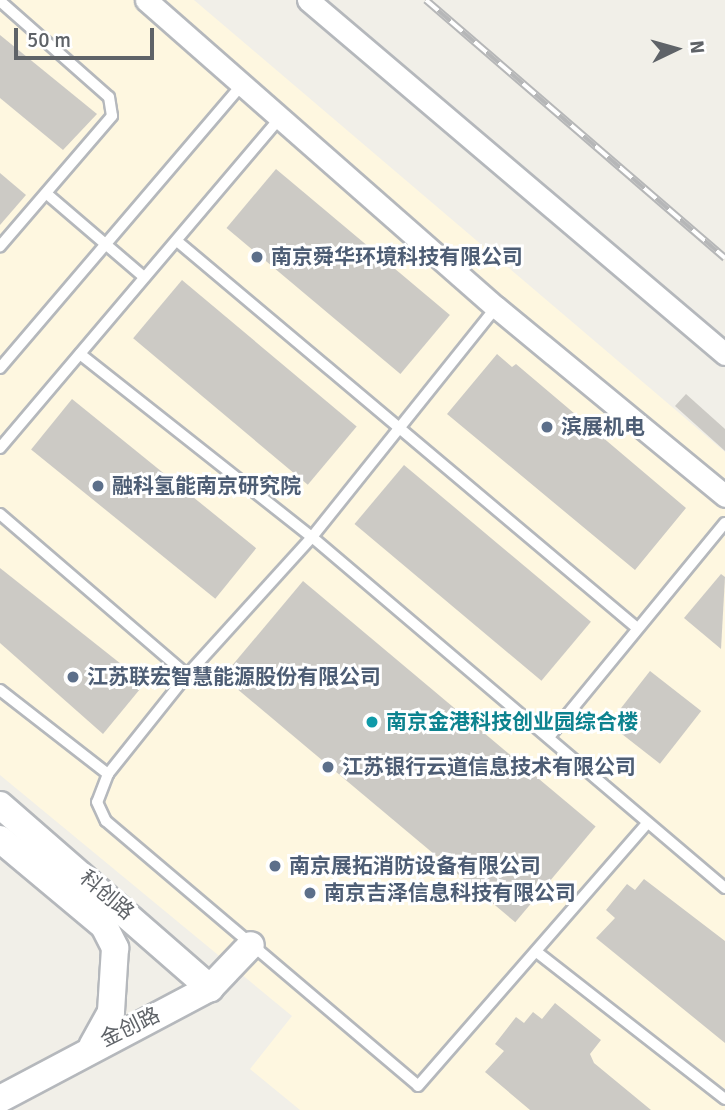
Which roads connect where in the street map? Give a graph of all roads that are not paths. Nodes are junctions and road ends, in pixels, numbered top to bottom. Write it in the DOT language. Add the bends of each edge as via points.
graph roads {
  1 [pos="146,0"];
  2 [pos="308,0"];
  3 [pos="0,1"];
  4 [pos="243,83"];
  5 [pos="281,117"];
  6 [pos="47,194"];
  7 [pos="177,241"];
  8 [pos="107,245"];
  9 [pos="0,247"];
  10 [pos="144,277"];
  11 [pos="496,307"];
  12 [pos="80,354"];
  13 [pos="725,355"];
  14 [pos="0,368"];
  15 [pos="397,428"];
  16 [pos="0,448"];
  17 [pos="725,496"];
  18 [pos="0,514"];
  19 [pos="725,523"];
  20 [pos="312,537"];
  21 [pos="637,628"];
  22 [pos="187,675"];
  23 [pos="0,690"];
  24 [pos="550,737"];
  25 [pos="108,774"];
  26 [pos="0,804"];
  27 [pos="645,826"];
  28 [pos="0,839"];
  29 [pos="725,888"];
  30 [pos="251,945"];
  31 [pos="538,953"];
  32 [pos="210,988"];
  33 [pos="93,1045"];
  34 [pos="0,1098"];
  35 [pos="725,1099"];
  1 -- 4 [label="street"];
  2 -- 13 [label="street"];
  3 -- 6 [label="lane" via="109,97 112,116"];
  4 -- 5 [label="street"];
  4 -- 8 [label="lane"];
  5 -- 7 [label="lane"];
  5 -- 11 [label="street"];
  6 -- 8 [label="lane"];
  6 -- 9 [label="lane"];
  7 -- 10 [label="lane"];
  7 -- 15 [label="lane"];
  8 -- 10 [label="lane"];
  8 -- 14 [label="lane"];
  10 -- 12 [label="lane"];
  11 -- 15 [label="lane"];
  11 -- 17 [label="street"];
  12 -- 16 [label="lane"];
  12 -- 20 [label="lane"];
  15 -- 20 [label="lane"];
  15 -- 21 [label="lane"];
  18 -- 22 [label="lane"];
  19 -- 21 [label="lane"];
  20 -- 22 [label="lane"];
  20 -- 24 [label="lane"];
  21 -- 24 [label="lane"];
  22 -- 25 [label="lane"];
  23 -- 25 [label="lane"];
  24 -- 27 [label="lane"];
  25 -- 30 [label="lane" via="97,802 106,821"];
  26 -- 32 [label="street, 科创路"];
  27 -- 29 [label="lane"];
  27 -- 31 [label="lane"];
  28 -- 33 [label="street, 科创路" via="104,926 115,948 111,1012"];
  30 -- 31 [label="lane" via="418,1086"];
  30 -- 32 [label="street, 金创路"];
  31 -- 35 [label="lane"];
  32 -- 33 [label="street, 金创路"];
  33 -- 34 [label="street, 金创路"];
}
